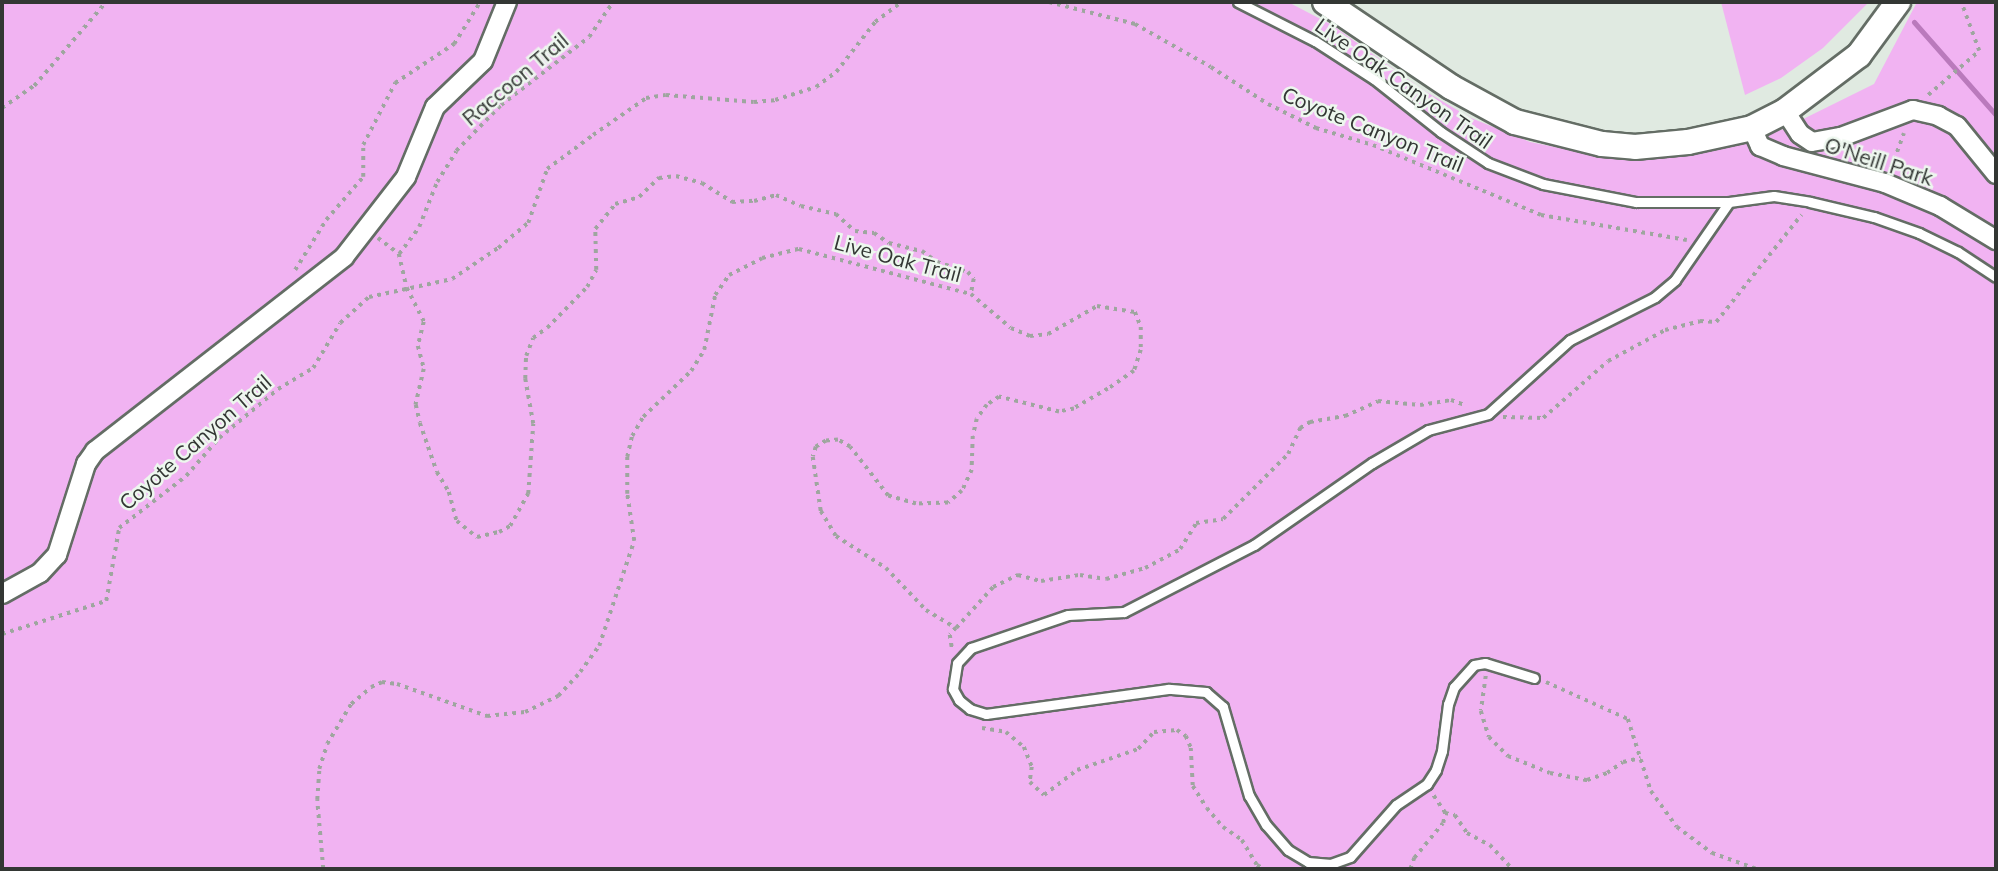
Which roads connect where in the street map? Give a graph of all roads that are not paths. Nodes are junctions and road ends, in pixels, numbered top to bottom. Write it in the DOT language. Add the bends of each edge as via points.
graph roads {
  1 [pos="507,2"];
  2 [pos="1238,2"];
  3 [pos="1325,2"];
  4 [pos="1898,2"];
  5 [pos="1794,105"];
  6 [pos="1752,128"];
  7 [pos="1832,139"];
  8 [pos="1826,167"];
  9 [pos="1996,174"];
  10 [pos="1729,202"];
  11 [pos="1996,240"];
  12 [pos="1996,277"];
  13 [pos="2,594"];
  14 [pos="1534,678"];
  1 -- 13 [label="street" via="483,61 435,107 406,177 344,257 95,452 86,464 57,555 40,573"];
  2 -- 10 [label="lane, Live Oak Canyon Trail" via="1325,47 1488,163 1543,184 1636,202"];
  3 -- 6 [label="main road" via="1451,87 1515,122 1602,144 1635,147 1688,142"];
  4 -- 5 [label="main road" via="1859,55"];
  5 -- 6 [label="main road"];
  5 -- 7 [label="street, O'Neill Park" via="1800,134 1812,142"];
  6 -- 8 [label="street, O'Neill Park" via="1760,146"];
  7 -- 8 [label="street"];
  7 -- 9 [label="street, O'Neill Park" via="1913,110 1957,126"];
  8 -- 11 [label="street, O'Neill Park" via="1885,183 1940,206"];
  10 -- 12 [label="lane, Live Oak Canyon Trail" via="1774,196 1874,216 1958,252"];
  10 -- 14 [label="lane" via="1675,280 1655,297 1570,340 1488,414 1428,430 1254,545 1124,612 1068,615 983,642 957,663 953,689 970,709 986,714 1168,689 1206,692 1223,707 1248,796 1266,825 1288,850 1308,862 1331,864 1350,857 1396,805 1427,784 1442,751 1454,687 1474,665 1485,663"];
}
